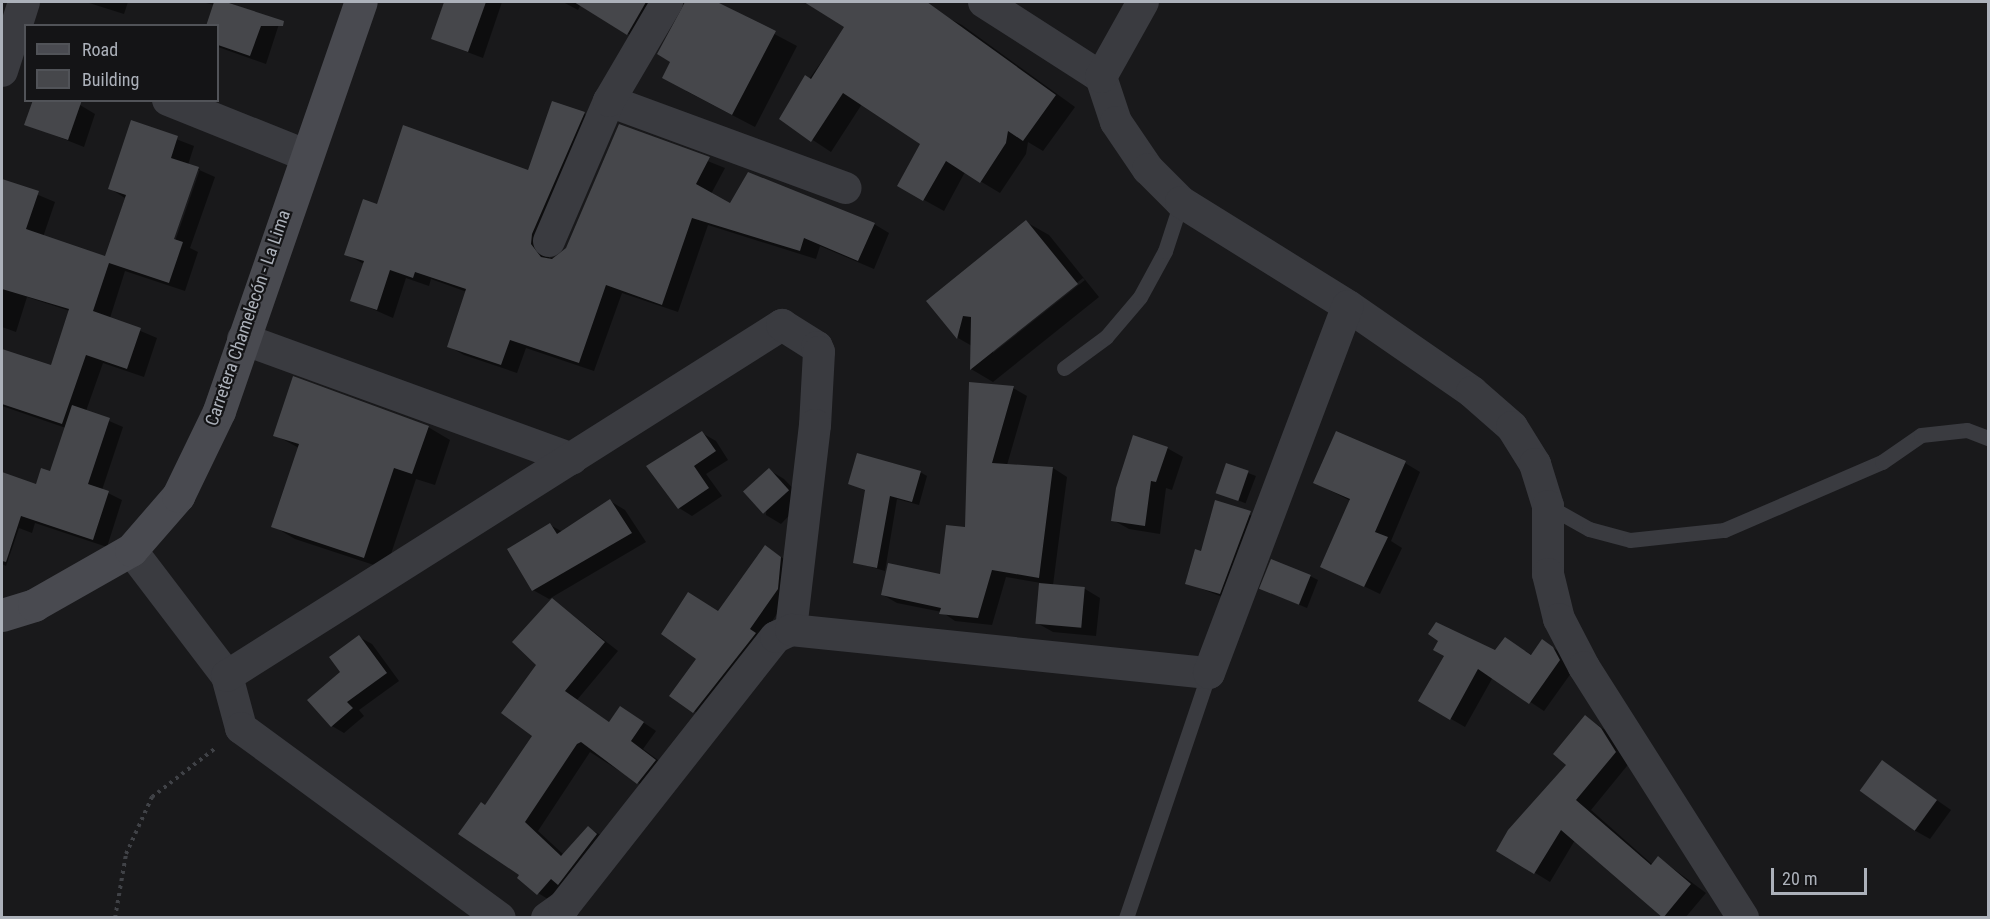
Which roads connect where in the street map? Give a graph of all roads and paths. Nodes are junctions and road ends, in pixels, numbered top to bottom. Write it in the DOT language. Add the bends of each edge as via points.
graph roads {
  1 [pos="24,2"];
  2 [pos="362,2"];
  3 [pos="667,2"];
  4 [pos="984,2"];
  5 [pos="1143,2"];
  6 [pos="13,40"];
  7 [pos="2,71"];
  8 [pos="1101,77"];
  9 [pos="609,101"];
  10 [pos="173,102"];
  11 [pos="305,155"];
  12 [pos="846,188"];
  13 [pos="1181,202"];
  14 [pos="549,241"];
  15 [pos="1348,306"];
  16 [pos="243,339"];
  17 [pos="1064,368"];
  18 [pos="1989,438"];
  19 [pos="572,459"];
  20 [pos="1548,506"];
  21 [pos="131,550"];
  22 [pos="2,595"];
  23 [pos="34,605"];
  24 [pos="2,615"];
  25 [pos="791,630"];
  26 [pos="1209,673"];
  27 [pos="227,676"];
  28 [pos="241,728"];
  29 [pos="1740,915"];
  30 [pos="115,918"];
  31 [pos="500,918"];
  32 [pos="547,918"];
  33 [pos="1126,918"];
  1 -- 6 [label="street"];
  2 -- 11 [label="street, Carretera Chamelecón - La Lima"];
  3 -- 9 [label="street"];
  4 -- 8 [label="street"];
  5 -- 8 [label="street"];
  6 -- 7 [label="street"];
  8 -- 13 [label="street" via="1116,122 1148,169"];
  9 -- 12 [label="street"];
  9 -- 14 [label="street"];
  10 -- 11 [label="street"];
  11 -- 16 [label="street, Carretera Chamelecón - La Lima"];
  13 -- 15 [label="street"];
  13 -- 17 [label="lane" via="1165,251 1140,297 1106,337"];
  15 -- 20 [label="street" via="1472,392 1512,428 1535,464"];
  15 -- 26 [label="street"];
  16 -- 19 [label="street"];
  16 -- 21 [label="street, Carretera Chamelecón - La Lima" via="219,411 178,496"];
  18 -- 20 [label="lane" via="1967,430 1921,435 1882,462 1724,530 1630,540 1589,528"];
  19 -- 25 [label="street" via="782,325 817,347 815,425"];
  19 -- 27 [label="street"];
  20 -- 29 [label="street" via="1548,574 1559,619 1584,667"];
  21 -- 23 [label="street, Carretera Chamelecón - La Lima"];
  21 -- 27 [label="street"];
  22 -- 23 [label="street"];
  23 -- 24 [label="street, Carretera Chamelecón - La Lima"];
  25 -- 26 [label="street"];
  25 -- 32 [label="street" via="776,637 564,906"];
  26 -- 33 [label="lane"];
  27 -- 28 [label="street"];
  28 -- 30 [label="path" via="152,797 126,854"];
  28 -- 31 [label="street"];
}
